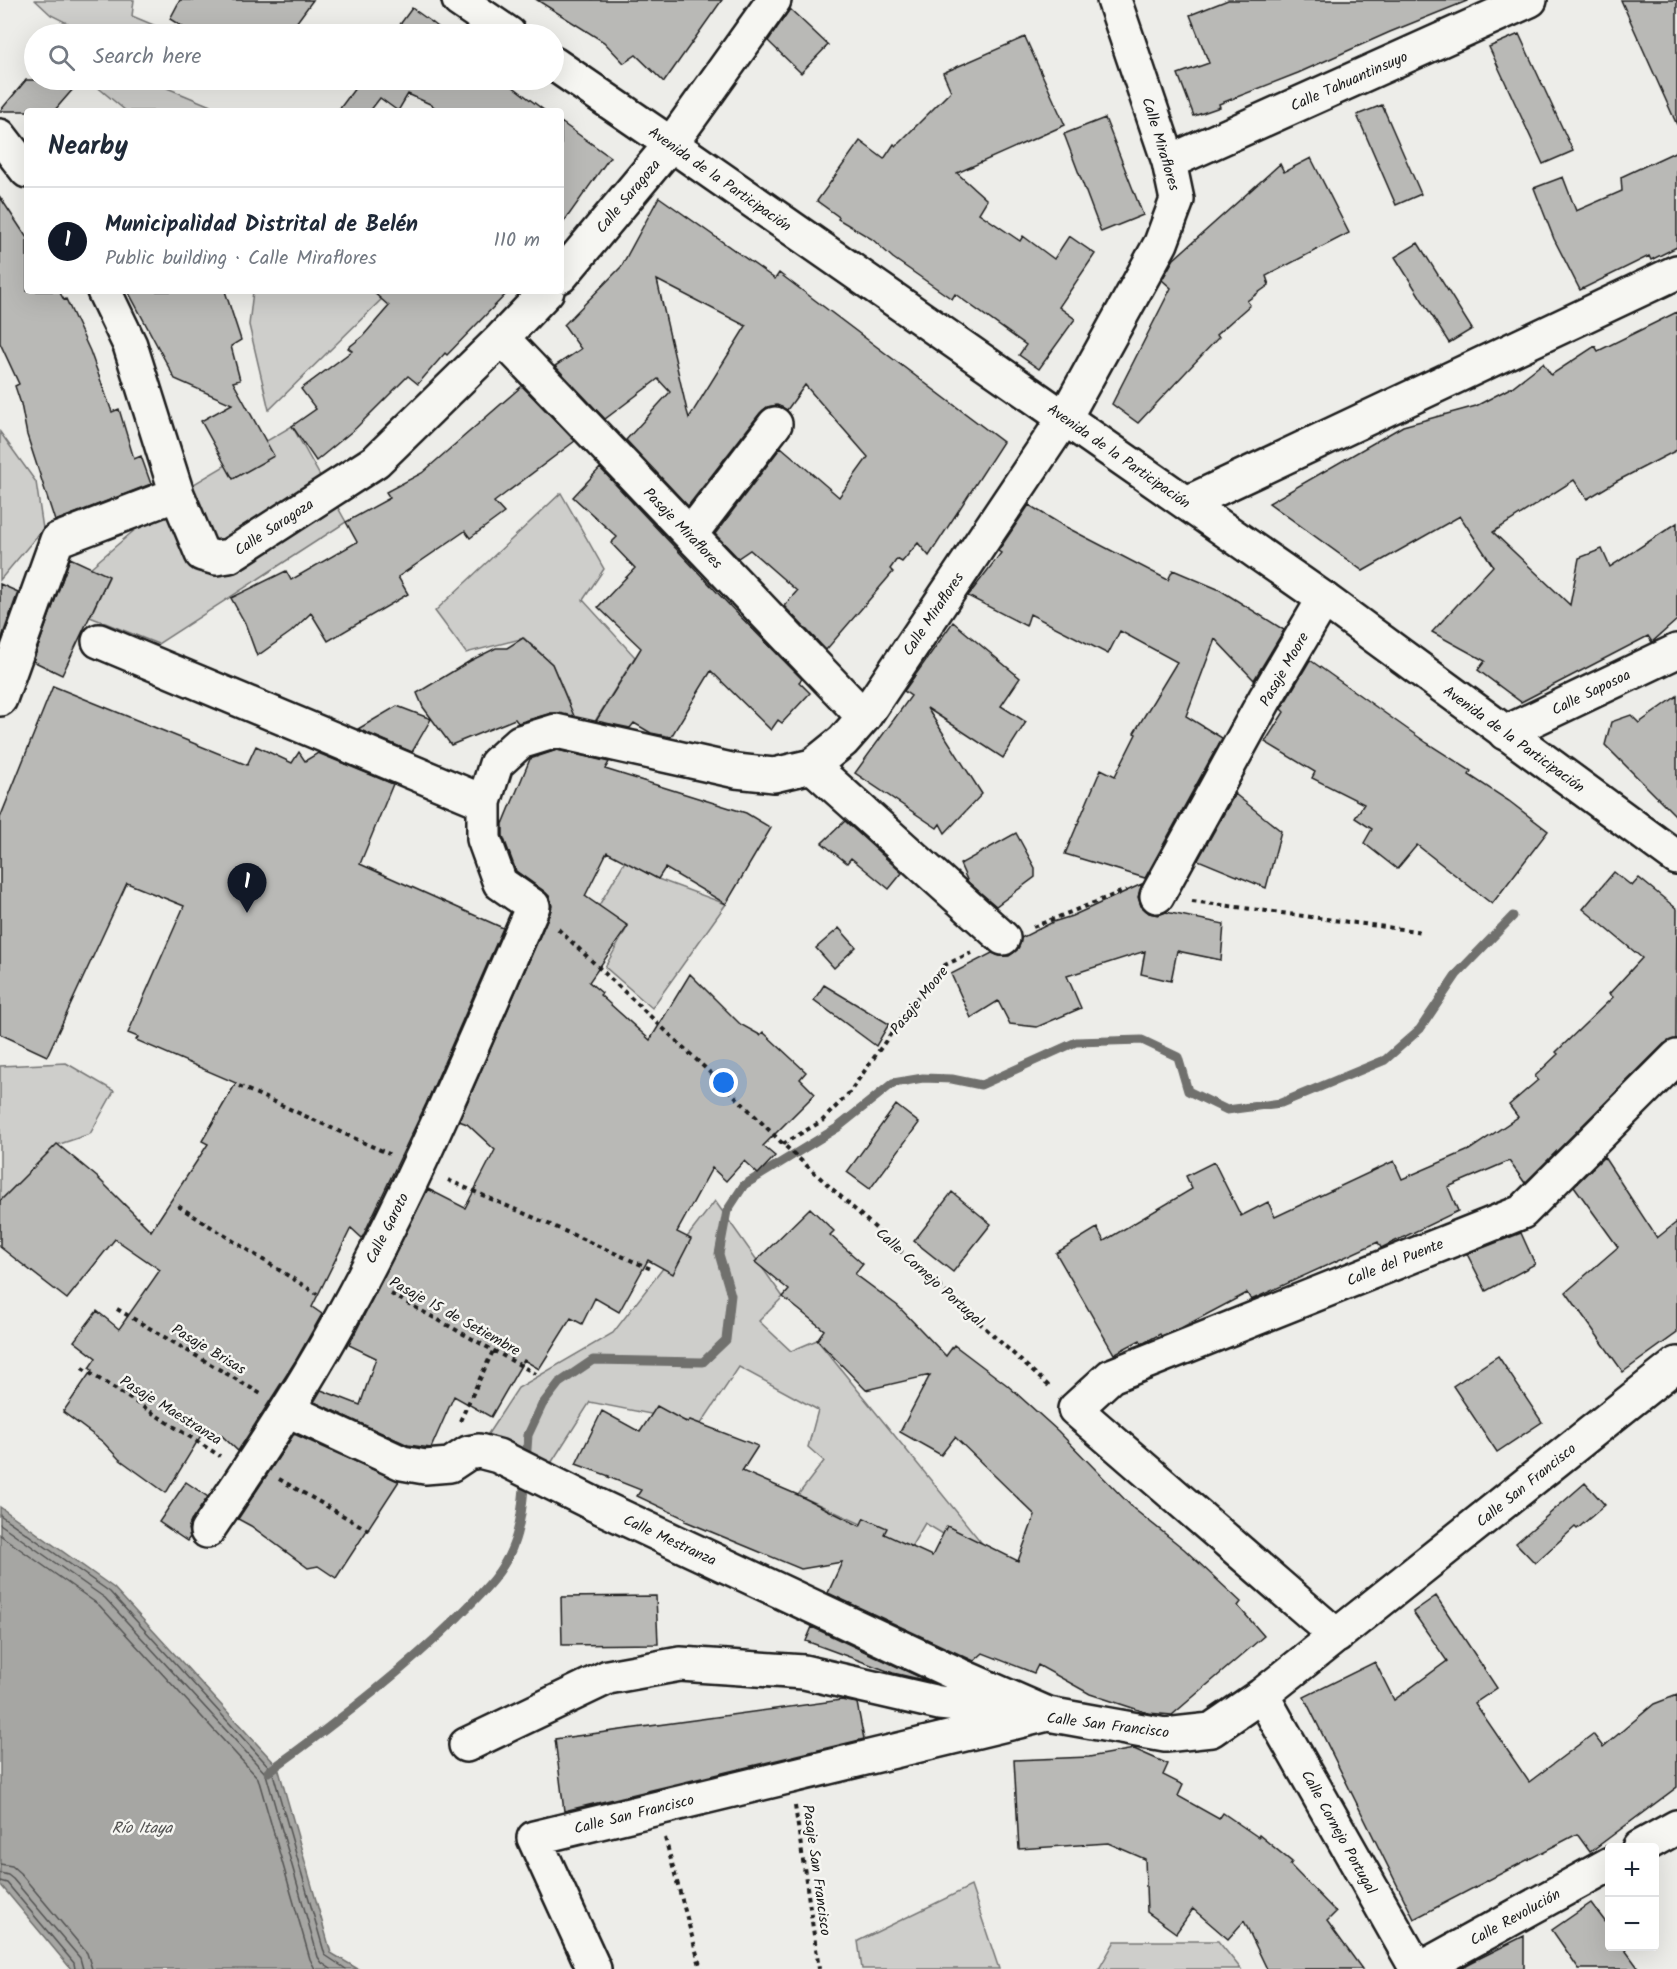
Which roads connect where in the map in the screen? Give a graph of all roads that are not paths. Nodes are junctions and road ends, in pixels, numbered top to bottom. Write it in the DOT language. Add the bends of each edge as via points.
graph roads {
  1 [pos="459,0"];
  2 [pos="774,0"];
  3 [pos="1114,0"];
  4 [pos="1530,0"];
  5 [pos="495,24"];
  6 [pos="564,71"];
  7 [pos="0,136"];
  8 [pos="671,144"];
  9 [pos="1168,162"];
  10 [pos="24,167"];
  11 [pos="564,272"];
  12 [pos="1677,272"];
  13 [pos="105,294"];
  14 [pos="545,294"];
  15 [pos="502,338"];
  16 [pos="1064,418"];
  17 [pos="775,424"];
  18 [pos="177,494"];
  19 [pos="1187,503"];
  20 [pos="690,535"];
  21 [pos="1324,599"];
  22 [pos="99,641"];
  23 [pos="1677,651"];
  24 [pos="0,699"];
  25 [pos="864,717"];
  26 [pos="1505,733"];
  27 [pos="812,766"];
  28 [pos="484,802"];
  29 [pos="1677,858"];
  30 [pos="1157,896"];
  31 [pos="533,906"];
  32 [pos="1003,938"];
  33 [pos="1677,1057"];
  34 [pos="1677,1364"];
  35 [pos="288,1410"];
  36 [pos="207,1531"];
  37 [pos="1337,1636"];
  38 [pos="1262,1695"];
  39 [pos="1048,1714"];
  40 [pos="466,1745"];
  41 [pos="1677,1827"];
  42 [pos="1648,1843"];
  43 [pos="1605,1867"];
  44 [pos="594,1969"];
  45 [pos="1419,1969"];
  1 -- 5 [label="street"];
  2 -- 8 [label="street, Calle Saragoza"];
  3 -- 9 [label="street, Calle Miraflores"];
  4 -- 9 [label="street, Calle Tahuantinsuyo"];
  6 -- 8 [label="street, Avenida de la Participación"];
  7 -- 10 [label="street"];
  8 -- 11 [label="street, Calle Saragoza"];
  8 -- 16 [label="street, Avenida de la Participación"];
  9 -- 16 [label="street, Calle Miraflores" via="1177,200 1161,243"];
  12 -- 19 [label="street"];
  13 -- 18 [label="street, Calle Saragoza" via="130,345"];
  14 -- 15 [label="street, Calle Saragoza"];
  15 -- 18 [label="street, Calle Saragoza" via="376,461 229,556 202,554"];
  15 -- 20 [label="street, Pasaje Miraflores"];
  16 -- 19 [label="street, Avenida de la Participación"];
  16 -- 25 [label="street, Calle Miraflores"];
  17 -- 20 [label="street"];
  18 -- 24 [label="street" via="57,540"];
  19 -- 21 [label="street, Avenida de la Participación"];
  20 -- 25 [label="street, Pasaje Miraflores"];
  21 -- 26 [label="street, Avenida de la Participación"];
  21 -- 30 [label="street, Pasaje Moore"];
  22 -- 28 [label="street"];
  23 -- 26 [label="street, Calle Saposoa"];
  25 -- 27 [label="street, Calle Miraflores" via="843,741"];
  26 -- 29 [label="street, Avenida de la Participación"];
  27 -- 28 [label="street, Calle Miraflores" via="774,775 736,771 556,731 520,742 496,764"];
  27 -- 32 [label="street"];
  28 -- 31 [label="street, Calle Miraflores" via="484,839 500,883"];
  31 -- 35 [label="street, Calle Garoto" via="418,1167 345,1312"];
  33 -- 37 [label="street, Calle del Puente" via="1522,1212 1111,1376 1075,1409"];
  34 -- 37 [label="street, Calle San Francisco"];
  35 -- 36 [label="street, Calle Garoto"];
  35 -- 39 [label="street, Calle Mestranza" via="402,1463 425,1467 450,1465 479,1451 498,1456"];
  37 -- 38 [label="street, Calle San Francisco"];
  38 -- 39 [label="street, Calle San Francisco" via="1211,1730 1165,1735"];
  38 -- 45 [label="street, Calle Cornejo Portugal"];
  39 -- 40 [label="street" via="939,1703 804,1672 680,1665 608,1677"];
  39 -- 44 [label="street, Calle San Francisco" via="534,1838"];
  41 -- 42 [label="street"];
  43 -- 45 [label="street, Calle Revolución"];
}
